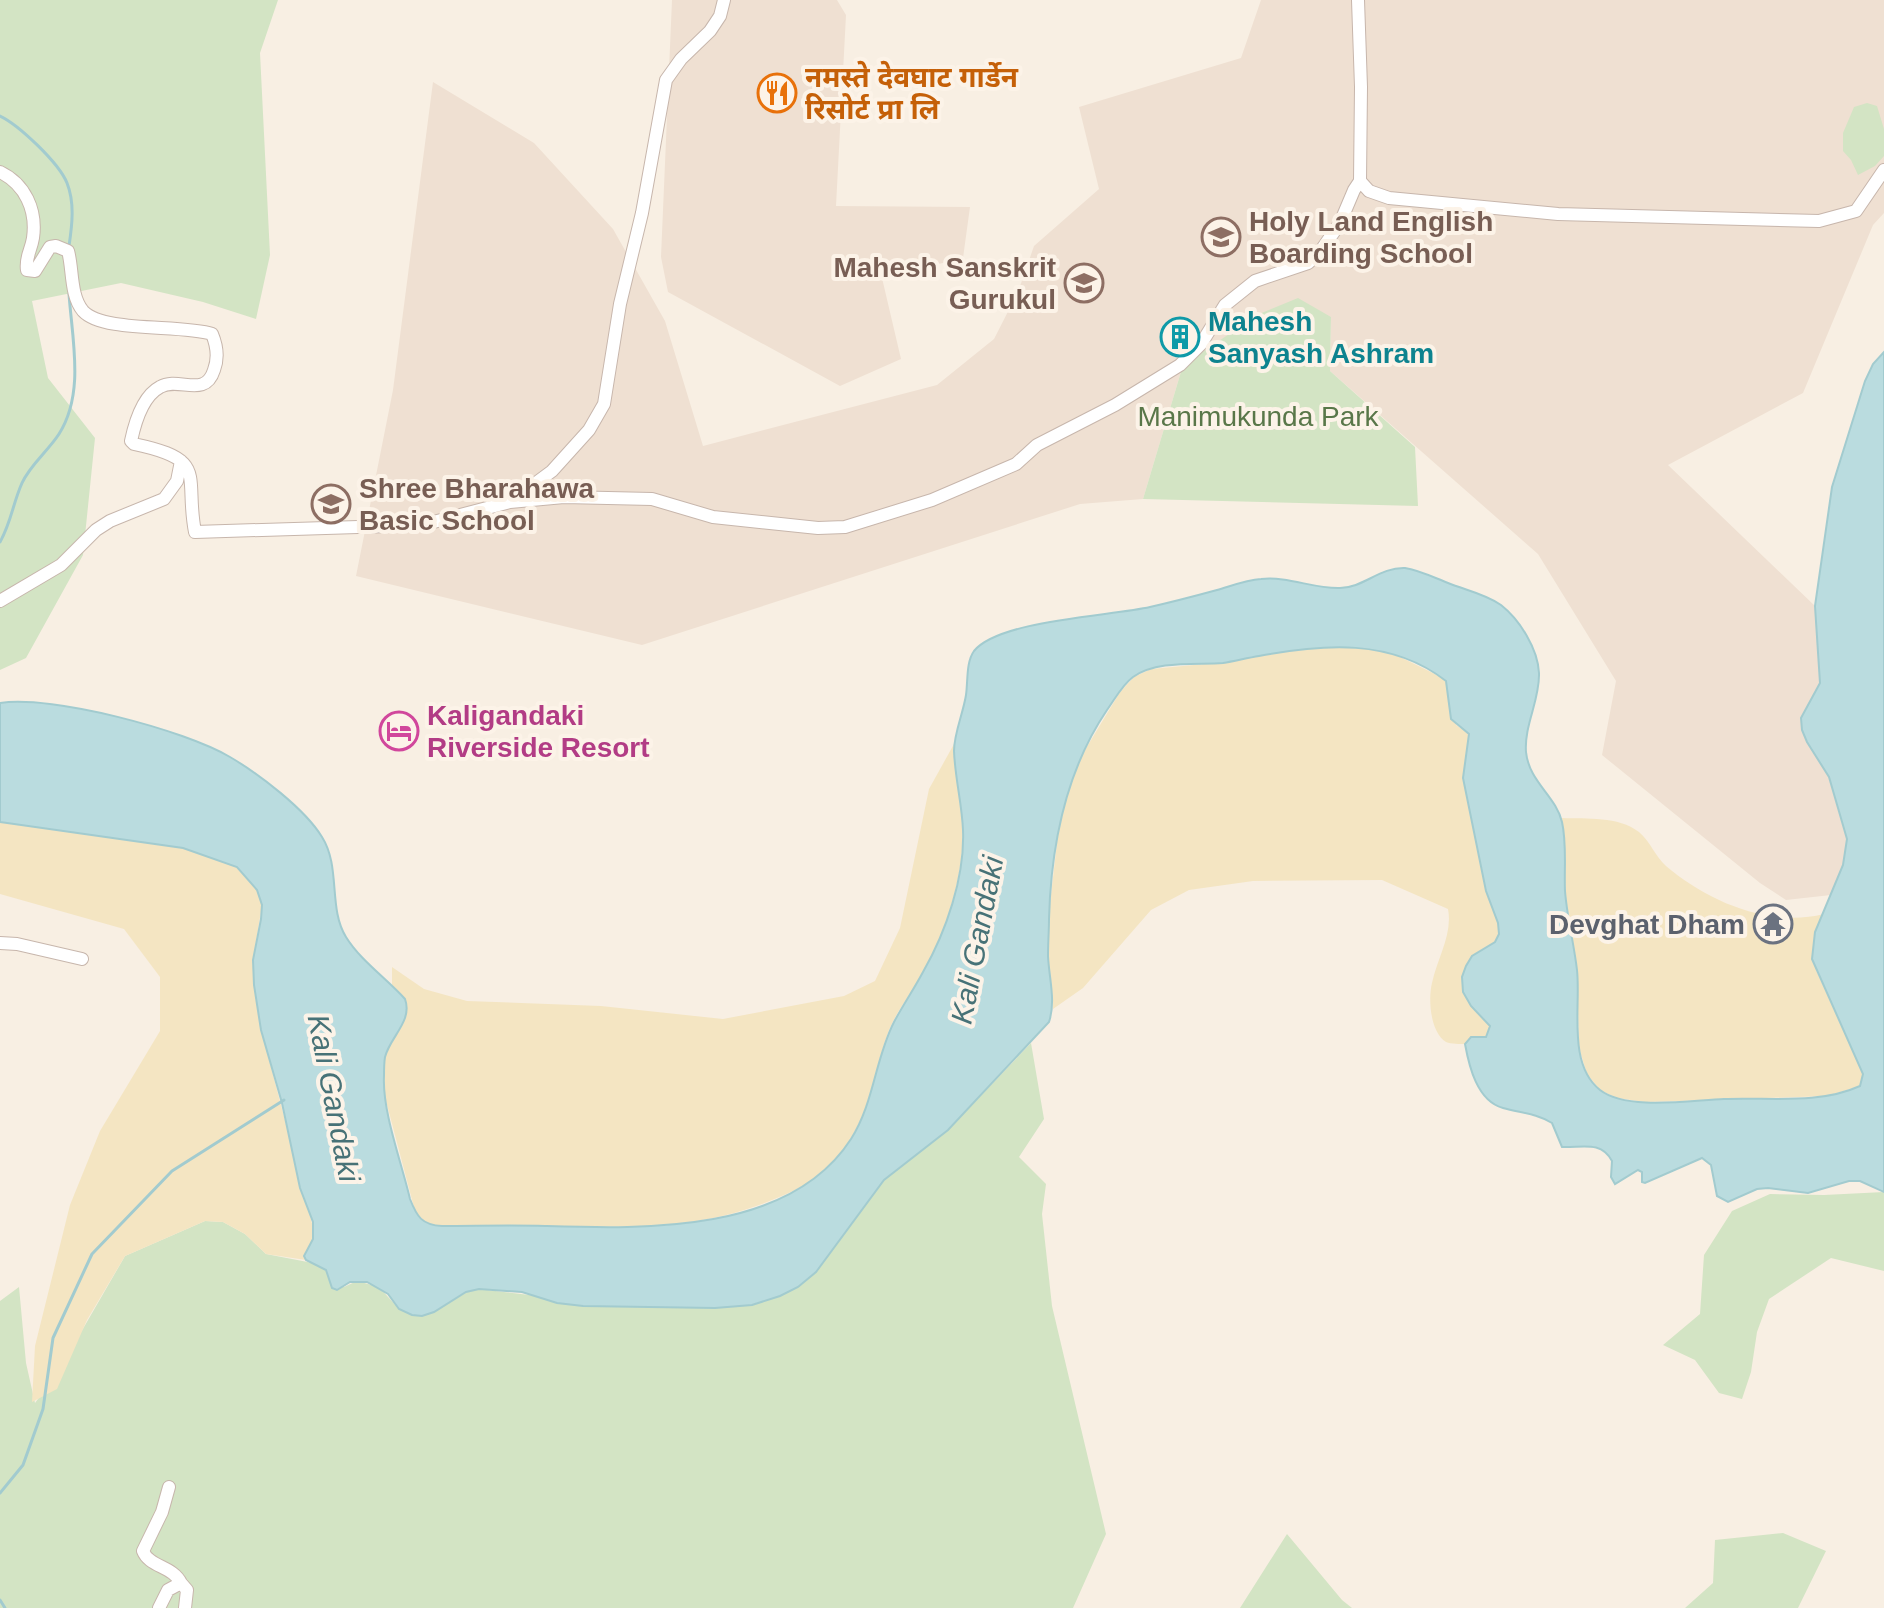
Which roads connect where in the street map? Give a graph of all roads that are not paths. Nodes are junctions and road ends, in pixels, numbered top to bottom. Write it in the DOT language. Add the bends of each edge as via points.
graph roads {
  1 [pos="724,0"];
  2 [pos="1358,0"];
  3 [pos="1884,170"];
  4 [pos="0,172"];
  5 [pos="1360,181"];
  6 [pos="181,461"];
  7 [pos="510,502"];
  8 [pos="0,601"];
  9 [pos="0,943"];
  10 [pos="82,959"];
  11 [pos="169,1487"];
  12 [pos="181,1583"];
  13 [pos="159,1608"];
  14 [pos="185,1608"];
  1 -- 7 [label="street" via="710,31 666,80 604,404 589,430 552,471"];
  2 -- 5 [label="street"];
  3 -- 5 [label="street" via="1856,211 1819,221 1558,214 1389,198 1369,191"];
  4 -- 6 [label="street" via="26,192 32,210 27,270 35,271 56,246 68,251 78,301 95,318 212,334 217,356 211,379 197,386 168,383 158,388 148,396 131,437 134,444"];
  5 -- 7 [label="street" via="1320,252 1308,263 1255,281 1225,305 1201,344 1180,365 1037,445 1016,464 950,493 845,527 818,528 713,517 652,499"];
  6 -- 7 [label="street" via="192,475 195,532 422,525"];
  6 -- 8 [label="street" via="177,481 164,499 110,521 61,565"];
  9 -- 10 [label="street"];
  11 -- 12 [label="street" via="143,1551"];
  12 -- 13 [label="street" via="168,1590"];
  12 -- 14 [label="street" via="187,1590"];
}
